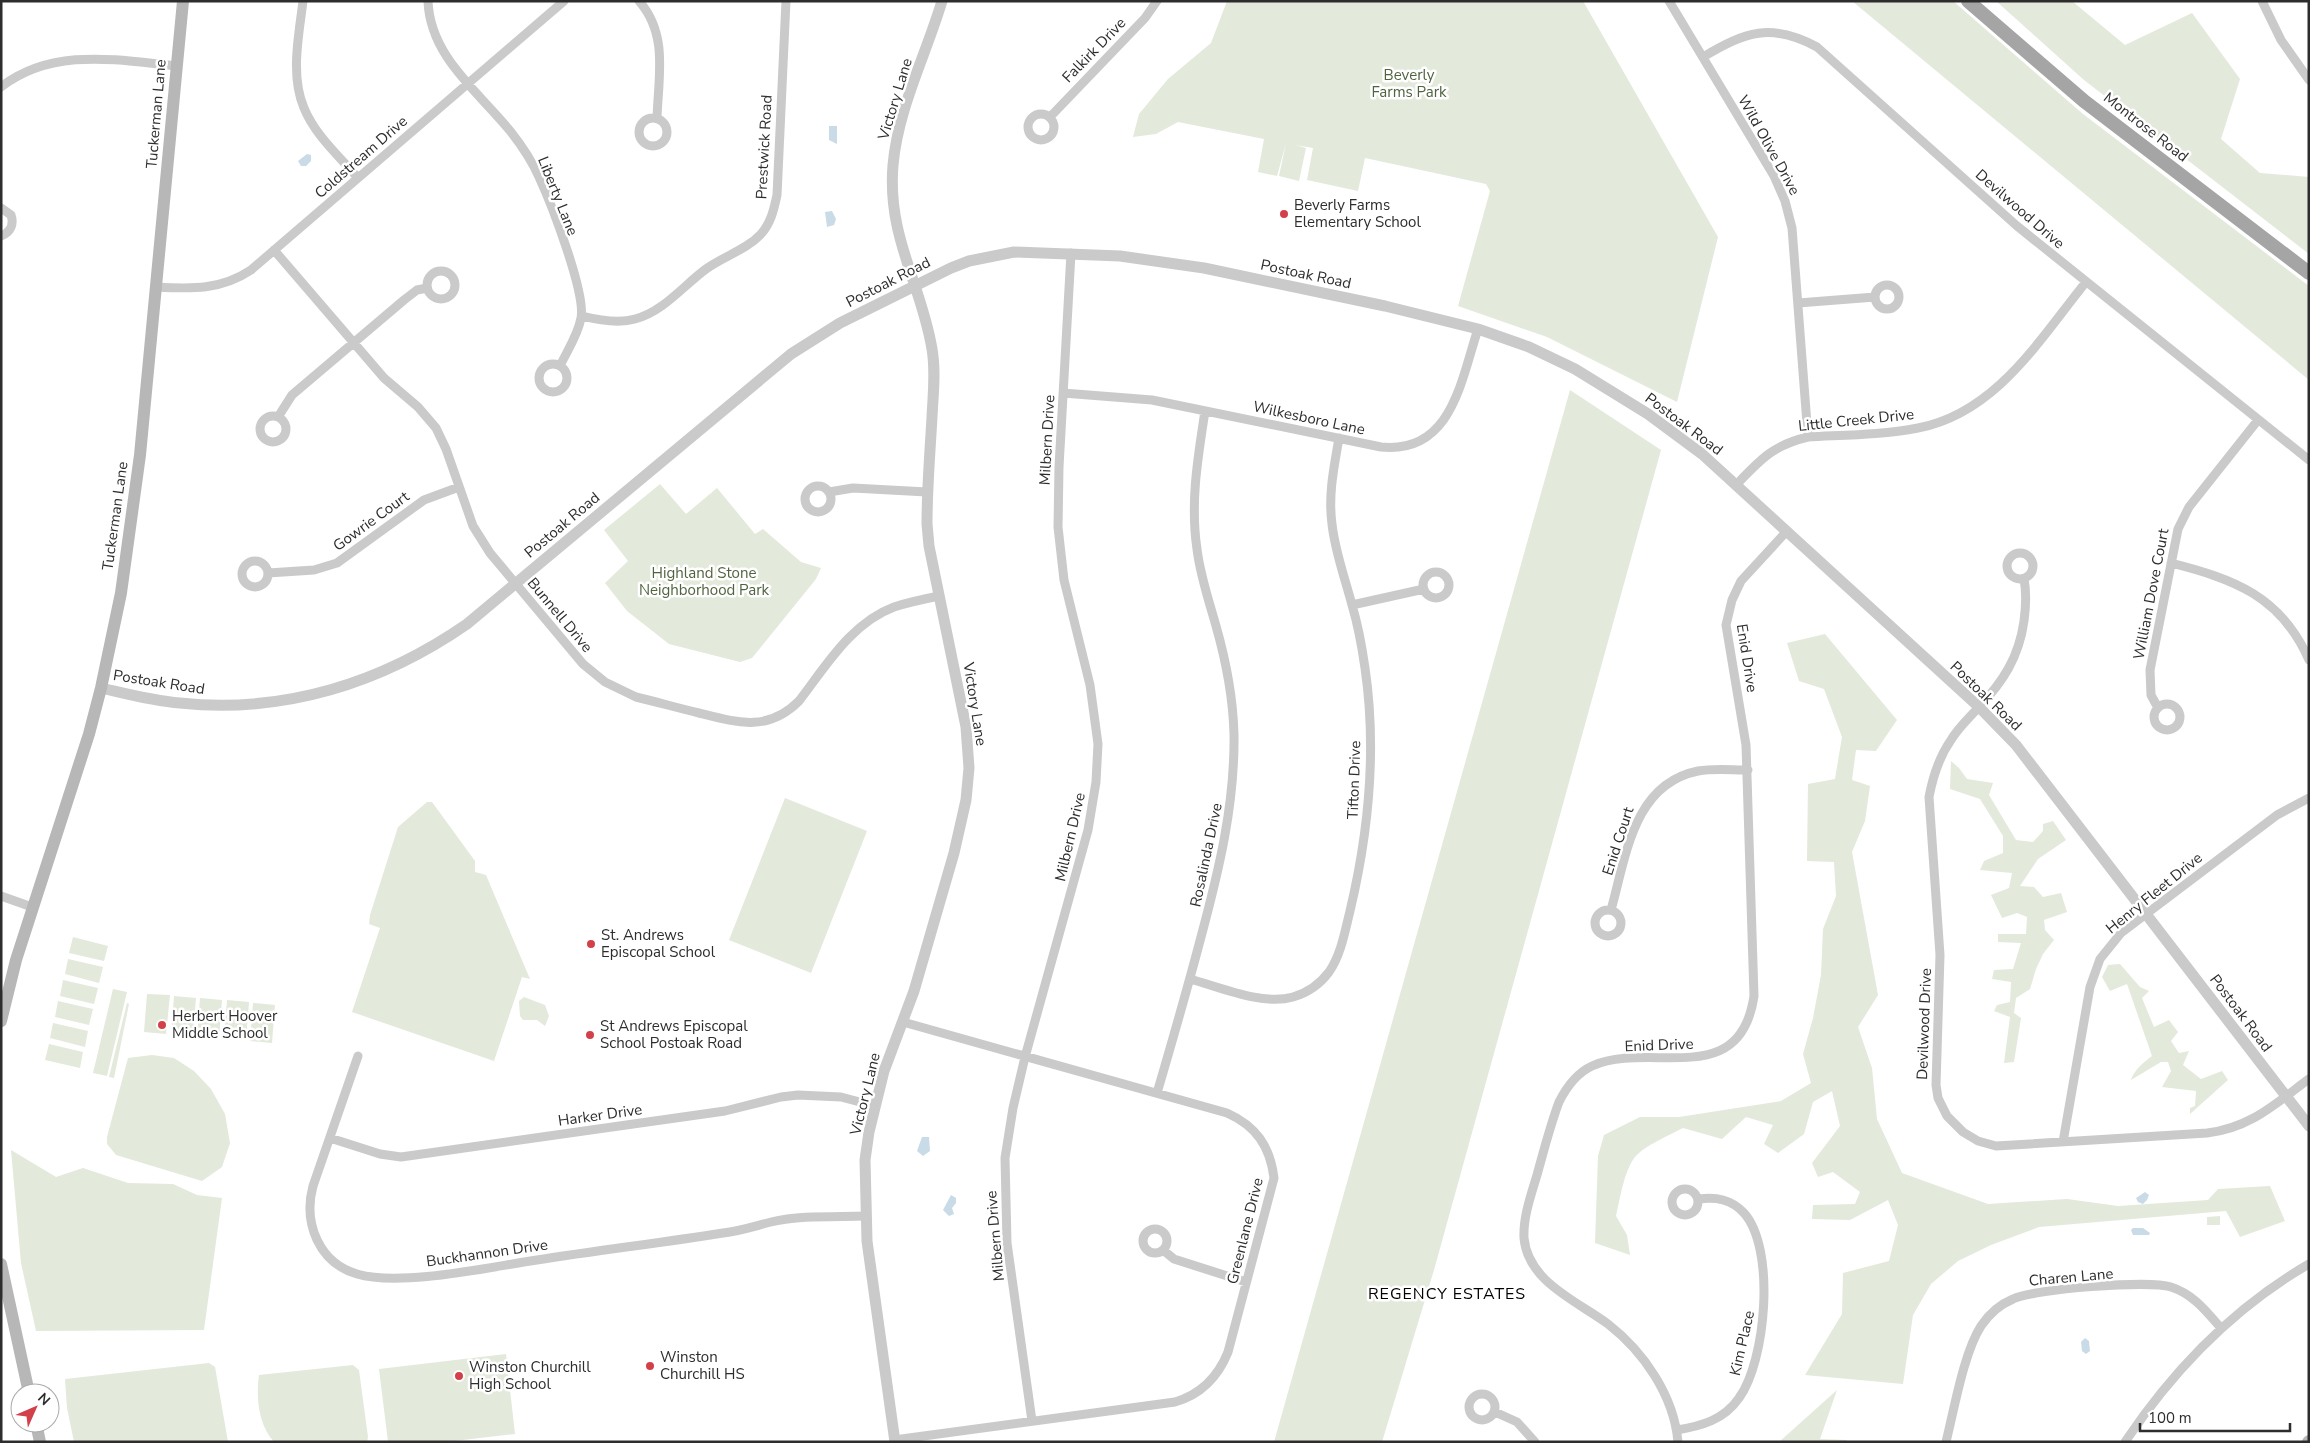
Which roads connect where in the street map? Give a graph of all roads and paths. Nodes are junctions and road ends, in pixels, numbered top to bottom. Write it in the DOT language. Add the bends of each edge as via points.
graph roads {
  1 [pos="183,1"];
  2 [pos="302,1"];
  3 [pos="428,1"];
  4 [pos="564,1"];
  5 [pos="639,1"];
  6 [pos="786,1"];
  7 [pos="942,1"];
  8 [pos="1157,1"];
  9 [pos="1669,1"];
  10 [pos="1968,1"];
  11 [pos="2262,1"];
  12 [pos="1703,57"];
  13 [pos="177,66"];
  14 [pos="2309,80"];
  15 [pos="468,84"];
  16 [pos="1,87"];
  17 [pos="1050,116"];
  18 [pos="657,119"];
  19 [pos="358,178"];
  20 [pos="1,208"];
  21 [pos="1,236"];
  22 [pos="274,250"];
  23 [pos="1071,253"];
  24 [pos="2309,273"];
  25 [pos="2086,282"];
  26 [pos="914,285"];
  27 [pos="157,287"];
  28 [pos="427,288"];
  29 [pos="1875,297"];
  30 [pos="1798,303"];
  31 [pos="582,316"];
  32 [pos="1478,329"];
  33 [pos="353,343"];
  34 [pos="560,366"];
  35 [pos="1064,393"];
  36 [pos="1205,411"];
  37 [pos="278,417"];
  38 [pos="2258,420"];
  39 [pos="1808,437"];
  40 [pos="1339,438"];
  41 [pos="2309,460"];
  42 [pos="1736,484"];
  43 [pos="459,487"];
  44 [pos="829,492"];
  45 [pos="927,492"];
  46 [pos="1786,532"];
  47 [pos="2171,564"];
  48 [pos="268,573"];
  49 [pos="2024,579"];
  50 [pos="515,583"];
  51 [pos="1424,589"];
  52 [pos="939,596"];
  53 [pos="1352,605"];
  54 [pos="2309,660"];
  55 [pos="101,688"];
  56 [pos="1979,707"];
  57 [pos="2158,708"];
  58 [pos="1748,770"];
  59 [pos="2309,798"];
  60 [pos="1,896"];
  61 [pos="32,907"];
  62 [pos="1611,910"];
  63 [pos="2146,914"];
  64 [pos="1190,979"];
  65 [pos="1,1021"];
  66 [pos="903,1022"];
  67 [pos="358,1056"];
  68 [pos="1025,1057"];
  69 [pos="2309,1079"];
  70 [pos="1157,1094"];
  71 [pos="2286,1096"];
  72 [pos="875,1106"];
  73 [pos="2309,1126"];
  74 [pos="330,1138"];
  75 [pos="2063,1142"];
  76 [pos="1699,1199"];
  77 [pos="865,1216"];
  78 [pos="1163,1250"];
  79 [pos="1,1264"];
  80 [pos="2309,1264"];
  81 [pos="1246,1282"];
  82 [pos="2220,1327"];
  83 [pos="27,1383"];
  84 [pos="1495,1412"];
  85 [pos="1032,1422"];
  86 [pos="1677,1430"];
  87 [pos="894,1441"];
  88 [pos="1535,1442"];
  89 [pos="1678,1442"];
  90 [pos="1946,1442"];
  91 [pos="2125,1442"];
  1 -- 13 [label="main road, Tuckerman Lane"];
  2 -- 19 [label="street" via="297,73 304,108 325,140"];
  3 -- 15 [label="street, Liberty Lane" via="428,14 436,40"];
  4 -- 15 [label="street, Coldstream Drive"];
  5 -- 18 [label="street" via="659,36"];
  6 -- 31 [label="street, Prestwick Road" via="777,195 767,226 752,242 707,268 648,314 634,320 616,321"];
  7 -- 26 [label="street, Victory Lane" via="902,117 893,164 895,221"];
  8 -- 17 [label="street, Falkirk Drive" via="1145,18"];
  9 -- 12 [label="street, Wild Olive Drive"];
  10 -- 24 [label="main road, Montrose Road" via="2084,100"];
  11 -- 14 [label="street" via="2281,40"];
  12 -- 25 [label="street, Devilwood Drive" via="1731,40 1760,32 1801,38 1816,47 2017,226"];
  12 -- 30 [label="street, Wild Olive Drive" via="1774,176 1785,201 1792,228"];
  13 -- 16 [label="street" via="92,58 62,60 34,68"];
  13 -- 27 [label="main road, Tuckerman Lane"];
  15 -- 19 [label="street, Coldstream Drive"];
  15 -- 31 [label="street, Liberty Lane" via="511,132 539,177 576,280"];
  19 -- 22 [label="street, Coldstream Drive"];
  20 -- 21 [label="street" via="8,211 12,223 9,231"];
  22 -- 27 [label="street, Coldstream Drive" via="251,270 222,285 188,289"];
  22 -- 33 [label="street, Bunnell Drive"];
  23 -- 26 [label="street, Postoak Road" via="1014,252 991,256 951,268"];
  23 -- 32 [label="street, Postoak Road" via="1120,256 1204,268 1391,307"];
  23 -- 35 [label="street, Milbern Drive"];
  25 -- 38 [label="street, Devilwood Drive"];
  25 -- 39 [label="street, Little Creek Drive" via="2017,369 1992,393 1967,410 1920,428"];
  26 -- 45 [label="street, Victory Lane" via="933,361"];
  26 -- 50 [label="street, Postoak Road" via="840,323 791,354"];
  27 -- 55 [label="main road, Tuckerman Lane" via="135,501 121,593"];
  28 -- 33 [label="street" via="417,290"];
  29 -- 30 [label="street"];
  30 -- 39 [label="street, Wild Olive Drive"];
  31 -- 34 [label="street, Liberty Lane"];
  32 -- 40 [label="street, Wilkesboro Lane" via="1454,403 1435,432 1414,444 1387,447"];
  32 -- 42 [label="street, Postoak Road" via="1529,348 1616,393 1702,454"];
  33 -- 37 [label="street" via="292,396"];
  33 -- 43 [label="street, Bunnell Drive" via="436,428"];
  35 -- 36 [label="street, Wilkesboro Lane" via="1150,400"];
  35 -- 68 [label="street, Milbern Drive" via="1058,482 1059,543 1064,580 1093,704 1098,744 1096,782 1086,839"];
  36 -- 40 [label="street, Wilkesboro Lane"];
  36 -- 64 [label="street, Rosalinda Drive" via="1195,474 1194,523 1204,583 1228,675 1234,771 1227,835"];
  38 -- 41 [label="street, Devilwood Drive"];
  38 -- 47 [label="street, William Dove Court" via="2189,507 2178,529"];
  39 -- 42 [label="street, Little Creek Drive" via="1782,444"];
  40 -- 53 [label="street, Tifton Drive" via="1332,477 1332,525"];
  42 -- 46 [label="street, Postoak Road"];
  43 -- 48 [label="street, Gowrie Court" via="424,500 337,563 314,570"];
  43 -- 50 [label="street, Bunnell Drive" via="473,526"];
  44 -- 45 [label="street" via="853,488"];
  45 -- 52 [label="street, Victory Lane" via="926,524"];
  46 -- 56 [label="street, Postoak Road"];
  46 -- 58 [label="street, Enid Drive" via="1740,581 1726,625 1744,720"];
  47 -- 54 [label="street" via="2218,576 2257,595 2293,632"];
  47 -- 57 [label="street, William Dove Court" via="2150,670 2151,695"];
  49 -- 56 [label="street, Devilwood Drive" via="2027,600 2018,650 2007,673"];
  50 -- 52 [label="street, Bunnell Drive" via="583,664 605,682 636,697 746,723 771,719 793,707 848,638 867,622 893,608"];
  50 -- 55 [label="street, Postoak Road" via="467,624 417,656 372,677 318,694 252,705 211,706 169,702"];
  51 -- 53 [label="street"];
  52 -- 66 [label="street, Victory Lane" via="966,727 968,784 954,853"];
  53 -- 64 [label="street, Tifton Drive" via="1365,669 1371,767 1361,864 1336,959 1314,987 1292,998 1279,1000"];
  55 -- 61 [label="main road, Tuckerman Lane" via="76,778"];
  56 -- 63 [label="street, Postoak Road" via="2016,745"];
  56 -- 75 [label="street, Devilwood Drive" via="1945,749 1935,772 1929,800 1940,955 1938,1098 1955,1125 1970,1137 1987,1144"];
  58 -- 62 [label="street, Enid Court" via="1712,769 1685,775 1662,787 1649,799 1636,824"];
  58 -- 86 [label="street, Enid Drive" via="1754,996 1747,1022 1730,1044 1705,1056 1606,1061 1577,1077 1559,1102 1526,1218 1526,1247 1537,1271 1546,1281 1609,1325 1640,1356 1666,1398"];
  59 -- 63 [label="street, Henry Fleet Drive" via="2277,815"];
  60 -- 61 [label="street"];
  61 -- 65 [label="main road, Tuckerman Lane"];
  63 -- 71 [label="street, Postoak Road"];
  63 -- 75 [label="street, Henry Fleet Drive" via="2105,951 2096,968"];
  64 -- 70 [label="street, Rosalinda Drive"];
  66 -- 68 [label="street, Greenlane Drive"];
  66 -- 72 [label="street, Victory Lane" via="887,1062"];
  67 -- 74 [label="street, Buckhannon Drive"];
  68 -- 70 [label="street, Greenlane Drive"];
  68 -- 85 [label="street, Milbern Drive" via="1009,1126 1004,1198 1007,1243"];
  69 -- 71 [label="street, Devilwood Drive"];
  70 -- 81 [label="street, Greenlane Drive" via="1239,1118 1254,1128 1266,1145 1273,1170 1273,1187"];
  71 -- 73 [label="street, Postoak Road"];
  71 -- 75 [label="street, Devilwood Drive" via="2250,1121 2224,1131"];
  72 -- 74 [label="street, Harker Drive" via="841,1097 798,1095 725,1111 401,1157 380,1154"];
  72 -- 77 [label="street, Victory Lane" via="865,1160"];
  74 -- 77 [label="street, Buckhannon Drive" via="310,1195 311,1227 316,1241 330,1259 356,1274 405,1277 455,1272 742,1231 790,1219"];
  76 -- 86 [label="street, Kim Place" via="1713,1198 1730,1203 1744,1213 1751,1224 1757,1237 1765,1310 1752,1368 1739,1399 1713,1421"];
  77 -- 87 [label="street, Victory Lane"];
  78 -- 81 [label="street" via="1174,1259"];
  79 -- 83 [label="main road"];
  80 -- 82 [label="street" via="2266,1291"];
  81 -- 85 [label="street, Greenlane Drive" via="1223,1365 1216,1377 1197,1392 1175,1402"];
  82 -- 90 [label="street, Charen Lane" via="2193,1298 2162,1285 2047,1291 2013,1299 1990,1315 1975,1337"];
  82 -- 91 [label="street" via="2174,1376"];
  84 -- 88 [label="street" via="1517,1422"];
  85 -- 87 [label="street, Greenlane Drive"];
  86 -- 89 [label="street, Enid Drive"];
}
